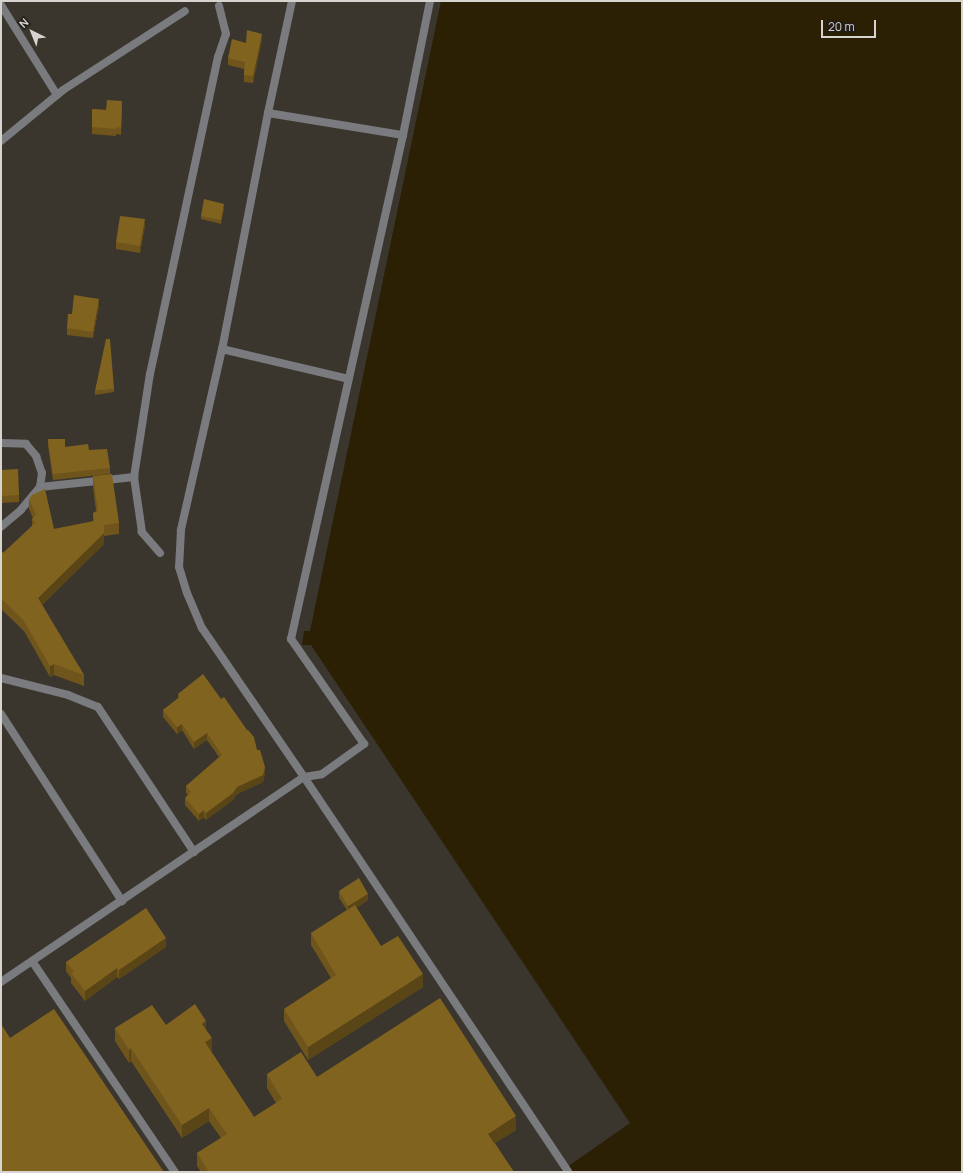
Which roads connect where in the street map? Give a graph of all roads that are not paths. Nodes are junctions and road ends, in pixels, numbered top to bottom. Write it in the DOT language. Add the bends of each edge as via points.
graph roads {
  1 [pos="292,1"];
  2 [pos="430,1"];
  3 [pos="1,5"];
  4 [pos="219,6"];
  5 [pos="185,11"];
  6 [pos="57,95"];
  7 [pos="268,113"];
  8 [pos="403,136"];
  9 [pos="1,141"];
  10 [pos="222,350"];
  11 [pos="349,379"];
  12 [pos="1,442"];
  13 [pos="134,477"];
  14 [pos="40,488"];
  15 [pos="1,527"];
  16 [pos="160,553"];
  17 [pos="1,678"];
  18 [pos="1,714"];
  19 [pos="304,778"];
  20 [pos="194,852"];
  21 [pos="122,901"];
  22 [pos="32,961"];
  23 [pos="1,982"];
  24 [pos="175,1172"];
  25 [pos="568,1172"];
  1 -- 7 [label="street"];
  2 -- 8 [label="street"];
  3 -- 6 [label="street"];
  4 -- 13 [label="street" via="226,34 218,57 150,374"];
  5 -- 6 [label="street"];
  6 -- 9 [label="street"];
  7 -- 8 [label="street"];
  7 -- 10 [label="street"];
  8 -- 11 [label="street"];
  10 -- 11 [label="street"];
  10 -- 19 [label="street" via="181,530 179,566 202,628"];
  11 -- 19 [label="street" via="291,639 364,744 322,774"];
  12 -- 14 [label="street" via="26,444 36,456 42,473"];
  13 -- 14 [label="street"];
  13 -- 16 [label="street" via="142,532"];
  14 -- 15 [label="street" via="21,510"];
  17 -- 20 [label="street" via="68,695 98,707"];
  18 -- 21 [label="street"];
  19 -- 20 [label="street"];
  19 -- 25 [label="street"];
  20 -- 21 [label="street"];
  21 -- 22 [label="street"];
  22 -- 23 [label="street"];
  22 -- 24 [label="street"];
}
